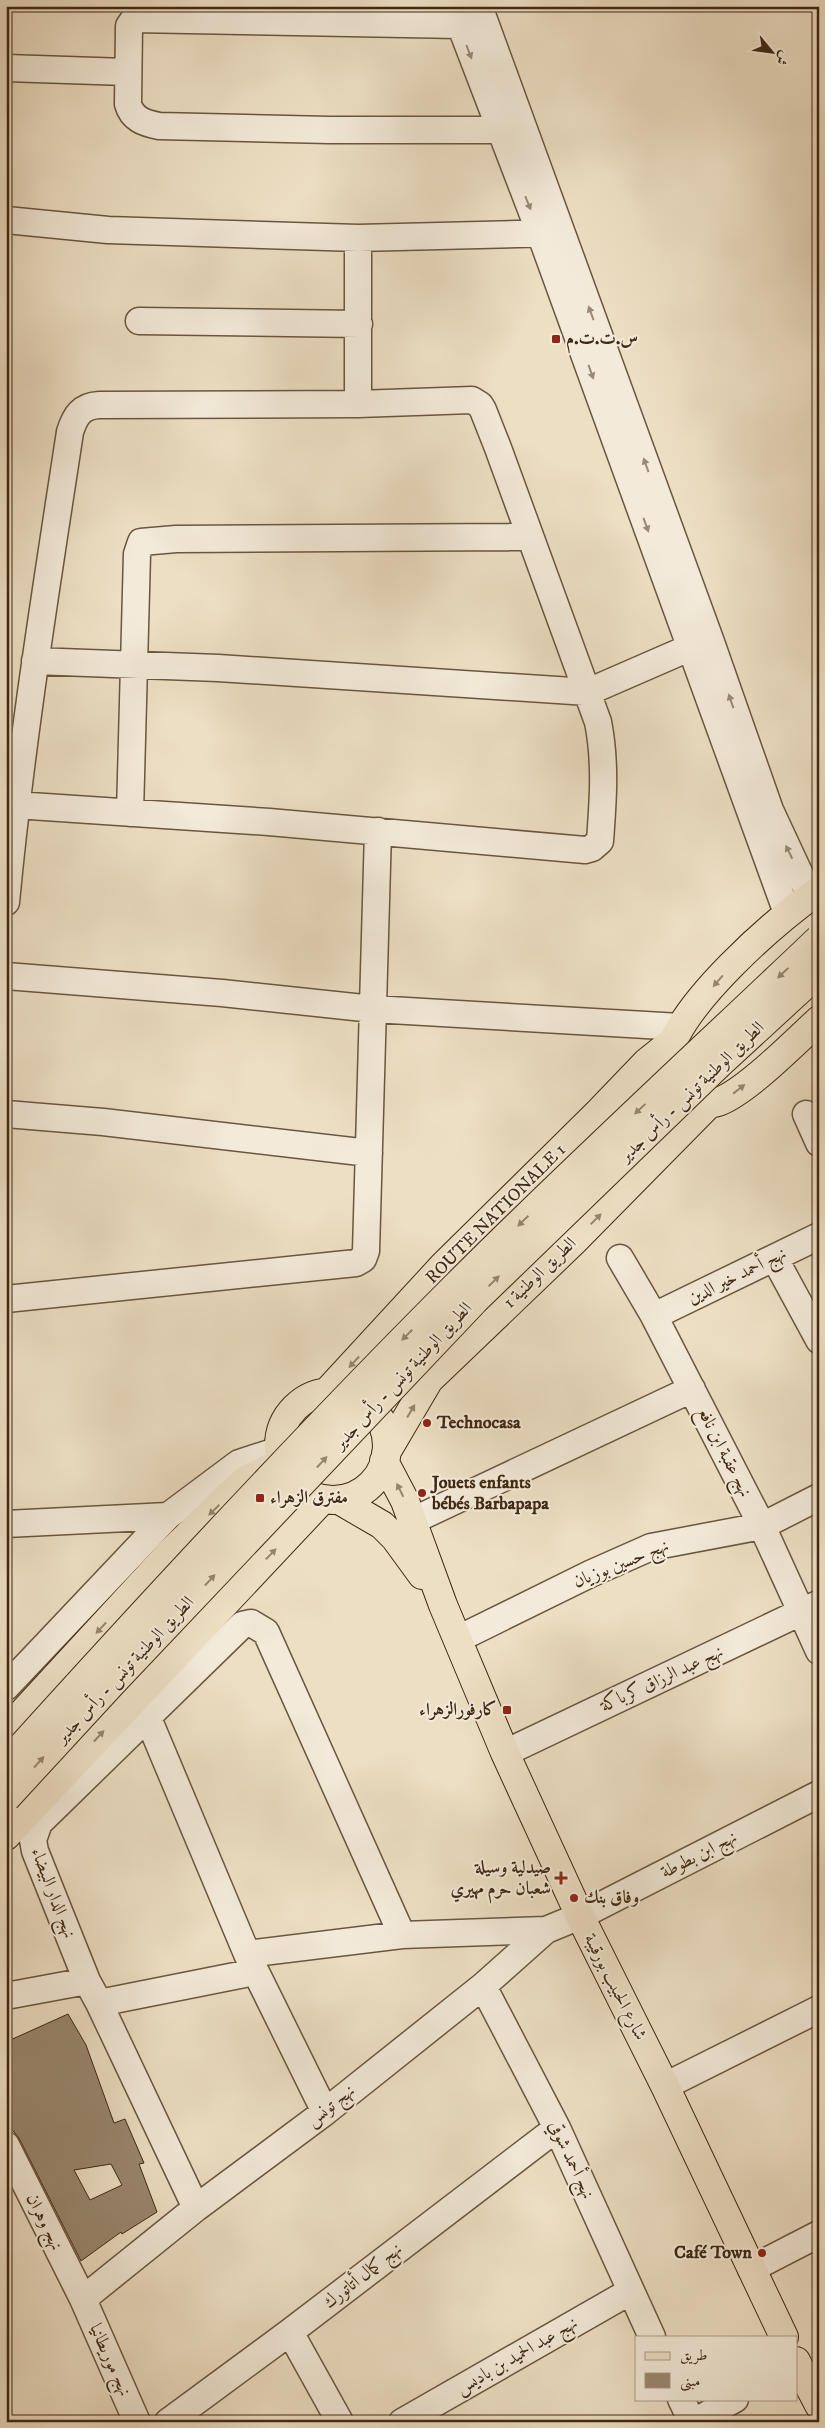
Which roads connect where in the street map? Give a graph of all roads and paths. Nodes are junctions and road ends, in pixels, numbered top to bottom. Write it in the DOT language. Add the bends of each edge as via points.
graph roads {
  1 [pos="479,6"];
  2 [pos="456,16"];
  3 [pos="6,68"];
  4 [pos="127,72"];
  5 [pos="499,130"];
  6 [pos="6,220"];
  7 [pos="551,233"];
  8 [pos="358,238"];
  9 [pos="139,321"];
  10 [pos="359,324"];
  11 [pos="358,404"];
  12 [pos="530,537"];
  13 [pos="689,648"];
  14 [pos="35,660"];
  15 [pos="135,665"];
  16 [pos="588,692"];
  17 [pos="16,805"];
  18 [pos="130,813"];
  19 [pos="378,832"];
  20 [pos="814,893"];
  21 [pos="6,902"];
  22 [pos="787,913"];
  23 [pos="819,939"];
  24 [pos="819,972"];
  25 [pos="6,976"];
  26 [pos="373,1009"];
  27 [pos="819,1020"];
  28 [pos="676,1034"];
  29 [pos="709,1104"];
  30 [pos="6,1114"];
  31 [pos="806,1114"];
  32 [pos="819,1143"];
  33 [pos="370,1153"];
  34 [pos="819,1236"];
  35 [pos="620,1258"];
  36 [pos="775,1259"];
  37 [pos="6,1299"];
  38 [pos="654,1316"];
  39 [pos="819,1340"];
  40 [pos="692,1388"];
  41 [pos="326,1393"];
  42 [pos="280,1456"];
  43 [pos="385,1457"];
  44 [pos="819,1497"];
  45 [pos="331,1499"];
  46 [pos="168,1516"];
  47 [pos="412,1521"];
  48 [pos="6,1524"];
  49 [pos="762,1526"];
  50 [pos="443,1605"];
  51 [pos="811,1608"];
  52 [pos="458,1640"];
  53 [pos="819,1650"];
  54 [pos="6,1687"];
  55 [pos="148,1718"];
  56 [pos="6,1731"];
  57 [pos="505,1753"];
  58 [pos="6,1764"];
  59 [pos="819,1794"];
  60 [pos="6,1798"];
  61 [pos="6,1836"];
  62 [pos="580,1916"];
  63 [pos="546,1930"];
  64 [pos="402,1935"];
  65 [pos="251,1963"];
  66 [pos="483,1986"];
  67 [pos="93,1992"];
  68 [pos="6,1996"];
  69 [pos="819,2009"];
  70 [pos="665,2086"];
  71 [pos="325,2112"];
  72 [pos="556,2128"];
  73 [pos="6,2145"];
  74 [pos="196,2208"];
  75 [pos="819,2234"];
  76 [pos="751,2269"];
  77 [pos="631,2291"];
  78 [pos="83,2299"];
  79 [pos="290,2332"];
  80 [pos="652,2336"];
  81 [pos="784,2336"];
  82 [pos="798,2366"];
  83 [pos="682,2400"];
  84 [pos="733,2400"];
  85 [pos="819,2405"];
  86 [pos="137,2422"];
  87 [pos="168,2422"];
  88 [pos="340,2422"];
  89 [pos="402,2422"];
  90 [pos="693,2422"];
  1 -- 7 [label="street"];
  2 -- 4 [label="street" via="137,18 129,26"];
  2 -- 5 [label="street, one-way"];
  3 -- 4 [label="street"];
  4 -- 5 [label="street" via="130,111 138,120 159,126"];
  5 -- 7 [label="street, one-way"];
  6 -- 8 [label="street" via="108,230"];
  7 -- 8 [label="street"];
  7 -- 13 [label="street, one-way"];
  20 -- 7 [label="street, one-way" via="770,810 711,642"];
  8 -- 10 [label="street"];
  9 -- 10 [label="street"];
  10 -- 11 [label="street"];
  11 -- 12 [label="street" via="476,402 485,413"];
  11 -- 14 [label="street" via="99,405 83,409 74,419 70,432"];
  12 -- 15 [label="street" via="144,541 138,550"];
  12 -- 16 [label="street"];
  13 -- 16 [label="street"];
  13 -- 22 [label="street"];
  14 -- 15 [label="street"];
  14 -- 17 [label="street"];
  15 -- 16 [label="street"];
  15 -- 18 [label="street"];
  16 -- 19 [label="street" via="598,722 603,758 600,841 597,846 585,850"];
  17 -- 18 [label="street"];
  17 -- 21 [label="street"];
  18 -- 19 [label="street"];
  19 -- 26 [label="street"];
  20 -- 22 [label="main road, ROUTE NATIONALE 1"];
  22 -- 28 [label="main road, ROUTE NATIONALE 1, one-way" via="730,967"];
  23 -- 58 [label="main road, الطريق الوطنية تونس - رأس جدير, one-way, bridge" via="582,1163 385,1358 176,1576"];
  60 -- 24 [label="main road, الطريق الوطنية تونس - رأس جدير, one-way, bridge" via="475,1300"];
  25 -- 26 [label="street"];
  26 -- 28 [label="street"];
  26 -- 33 [label="street"];
  29 -- 27 [label="main road, one-way" via="734,1093"];
  28 -- 29 [label="main road" via="667,1064 674,1084 690,1100"];
  28 -- 41 [label="main road, ROUTE NATIONALE 1, one-way" via="443,1266"];
  43 -- 29 [label="main road, الطريق الوطنية 1, one-way" via="429,1380"];
  30 -- 33 [label="street"];
  31 -- 32 [label="street"];
  33 -- 37 [label="street" via="366,1251 363,1259 356,1263"];
  34 -- 36 [label="street, نهج أحمد خير الدين"];
  35 -- 38 [label="street, نهج عقبة ابن نافع"];
  36 -- 38 [label="street, نهج أحمد خير الدين"];
  36 -- 39 [label="street"];
  38 -- 40 [label="street, نهج عقبة ابن نافع"];
  40 -- 47 [label="street"];
  40 -- 49 [label="street, نهج عقبة ابن نافع"];
  41 -- 42 [label="main road" via="313,1396 291,1412 282,1430"];
  41 -- 43 [label="main road" via="346,1394 364,1402 377,1416 385,1434"];
  42 -- 45 [label="main road" via="287,1476 297,1486 309,1495"];
  42 -- 46 [label="street" via="239,1463"];
  42 -- 56 [label="main road, one-way" via="246,1480 169,1554"];
  43 -- 45 [label="main road, الطريق الوطنية 1" via="378,1475 368,1487 354,1496"];
  47 -- 43 [label="main road, one-way"];
  44 -- 49 [label="street, نهج حسين بوزيان"];
  45 -- 50 [label="main road" via="376,1520 395,1538"];
  61 -- 45 [label="main road, one-way"];
  46 -- 48 [label="street"];
  46 -- 54 [label="street"];
  47 -- 50 [label="main road"];
  49 -- 51 [label="street, نهج عقبة ابن نافع"];
  49 -- 52 [label="street, نهج حسين بوزيان" via="651,1548 590,1574"];
  50 -- 52 [label="main road, شارع الحبيب بورقيبة"];
  51 -- 53 [label="street, نهج عقبة ابن نافع"];
  51 -- 57 [label="street, نهج عبد الرزاق كرباكة"];
  52 -- 57 [label="main road, شارع الحبيب بورقيبة"];
  55 -- 64 [label="street, نهج الدار البيضاء" via="242,1625 251,1622 258,1625 266,1632"];
  55 -- 65 [label="street"];
  55 -- 67 [label="street, نهج الدار البيضاء" via="46,1815 39,1823 33,1840"];
  57 -- 62 [label="main road, شارع الحبيب بورقيبة"];
  59 -- 62 [label="street, نهج ابن بطوطة"];
  62 -- 63 [label="street, نهج تونس"];
  62 -- 70 [label="main road, شارع الحبيب بورقيبة"];
  63 -- 64 [label="street"];
  63 -- 66 [label="street, نهج تونس"];
  64 -- 65 [label="street"];
  65 -- 67 [label="street"];
  65 -- 71 [label="street"];
  66 -- 71 [label="street, نهج تونس"];
  66 -- 72 [label="street, نهج أحمد شوقي"];
  67 -- 68 [label="street"];
  67 -- 74 [label="street, نهج الدار البيضاء"];
  69 -- 70 [label="street"];
  70 -- 76 [label="main road, شارع الحبيب بورقيبة"];
  71 -- 74 [label="street, نهج تونس"];
  72 -- 77 [label="street, نهج أحمد شوقي"];
  72 -- 79 [label="street, نهج كمال أتاتورك"];
  73 -- 78 [label="street, نهج وهران"];
  74 -- 78 [label="street, نهج تونس"];
  75 -- 76 [label="street"];
  76 -- 81 [label="main road, شارع الحبيب بورقيبة"];
  77 -- 80 [label="street, نهج أحمد شوقي"];
  77 -- 89 [label="street, نهج عبد الحميد بن باديس"];
  78 -- 86 [label="street, نهج موريطانيا"];
  79 -- 87 [label="street, نهج كمال أتاتورك"];
  79 -- 88 [label="street"];
  82 -- 85 [label="main road"];
  83 -- 90 [label="street"];
  84 -- 90 [label="street"];
}
